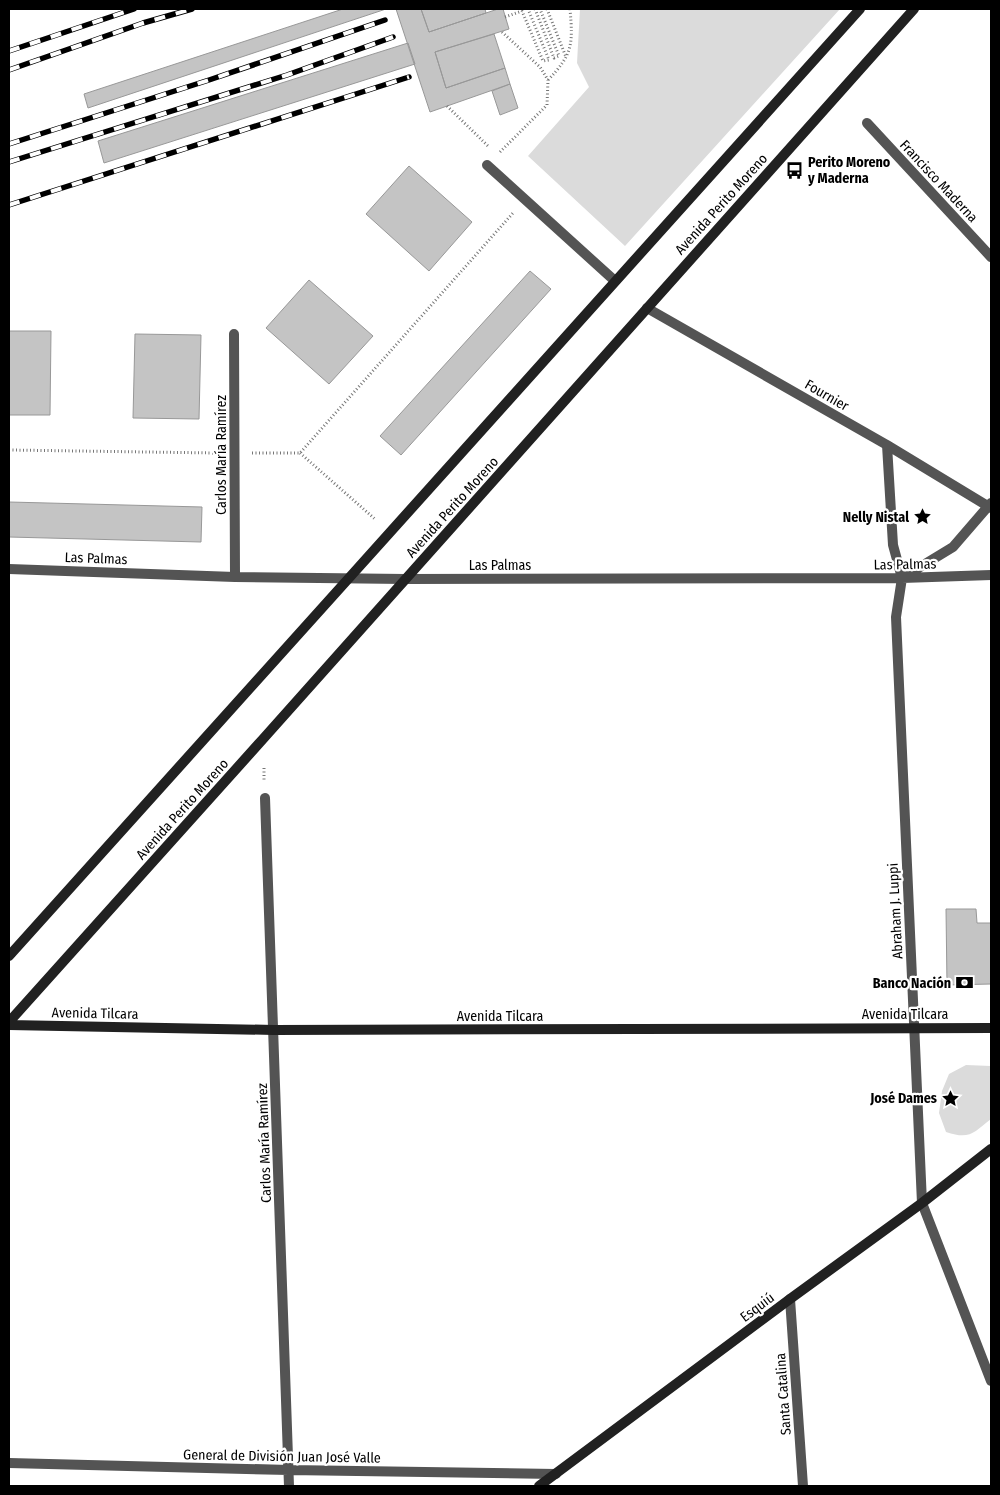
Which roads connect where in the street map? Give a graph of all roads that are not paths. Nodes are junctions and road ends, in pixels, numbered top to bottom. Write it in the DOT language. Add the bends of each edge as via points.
graph roads {
  1 [pos="860,9"];
  2 [pos="914,9"];
  3 [pos="867,123"];
  4 [pos="487,165"];
  5 [pos="991,258"];
  6 [pos="615,282"];
  7 [pos="648,308"];
  8 [pos="234,334"];
  9 [pos="887,445"];
  10 [pos="990,506"];
  11 [pos="9,569"];
  12 [pos="991,575"];
  13 [pos="235,576"];
  14 [pos="349,578"];
  15 [pos="902,578"];
  16 [pos="405,579"];
  17 [pos="264,798"];
  18 [pos="9,956"];
  19 [pos="9,1023"];
  20 [pos="914,1028"];
  21 [pos="991,1028"];
  22 [pos="274,1030"];
  23 [pos="991,1149"];
  24 [pos="922,1204"];
  25 [pos="790,1299"];
  26 [pos="991,1381"];
  27 [pos="9,1463"];
  28 [pos="289,1470"];
  29 [pos="556,1474"];
  30 [pos="289,1486"];
  31 [pos="540,1486"];
  32 [pos="803,1486"];
  1 -- 6 [label="main road, Avenida Perito Moreno"];
  2 -- 7 [label="main road, Avenida Perito Moreno"];
  3 -- 5 [label="street, Francisco Maderna"];
  4 -- 6 [label="street"];
  6 -- 14 [label="main road, Avenida Perito Moreno"];
  7 -- 9 [label="street, Fournier"];
  7 -- 16 [label="main road, Avenida Perito Moreno"];
  8 -- 13 [label="street, Carlos María Ramírez"];
  9 -- 10 [label="street, Fournier"];
  9 -- 15 [label="street, Abraham J. Luppi" via="893,545"];
  10 -- 15 [label="street" via="953,547"];
  11 -- 13 [label="street, Las Palmas"];
  12 -- 15 [label="street, Las Palmas"];
  13 -- 14 [label="street, Las Palmas"];
  14 -- 16 [label="street, Las Palmas"];
  14 -- 18 [label="main road, Avenida Perito Moreno"];
  15 -- 16 [label="street, Las Palmas"];
  15 -- 20 [label="street, Abraham J. Luppi" via="896,617"];
  16 -- 19 [label="main road, Avenida Perito Moreno"];
  17 -- 22 [label="street, Carlos María Ramírez"];
  19 -- 22 [label="main road, Avenida Tilcara"];
  20 -- 21 [label="main road, Avenida Tilcara"];
  20 -- 22 [label="main road, Avenida Tilcara"];
  20 -- 24 [label="street, Abraham J. Luppi"];
  22 -- 28 [label="street, Carlos María Ramírez"];
  23 -- 24 [label="main road, Esquiú"];
  24 -- 25 [label="main road, Esquiú"];
  24 -- 26 [label="street, Abraham J. Luppi"];
  25 -- 29 [label="main road, Esquiú"];
  25 -- 32 [label="street, Santa Catalina"];
  27 -- 28 [label="street, General de División Juan José Valle"];
  28 -- 29 [label="street, General de División Juan José Valle"];
  28 -- 30 [label="street, Carlos María Ramírez"];
  29 -- 31 [label="main road, Esquiú"];
}
